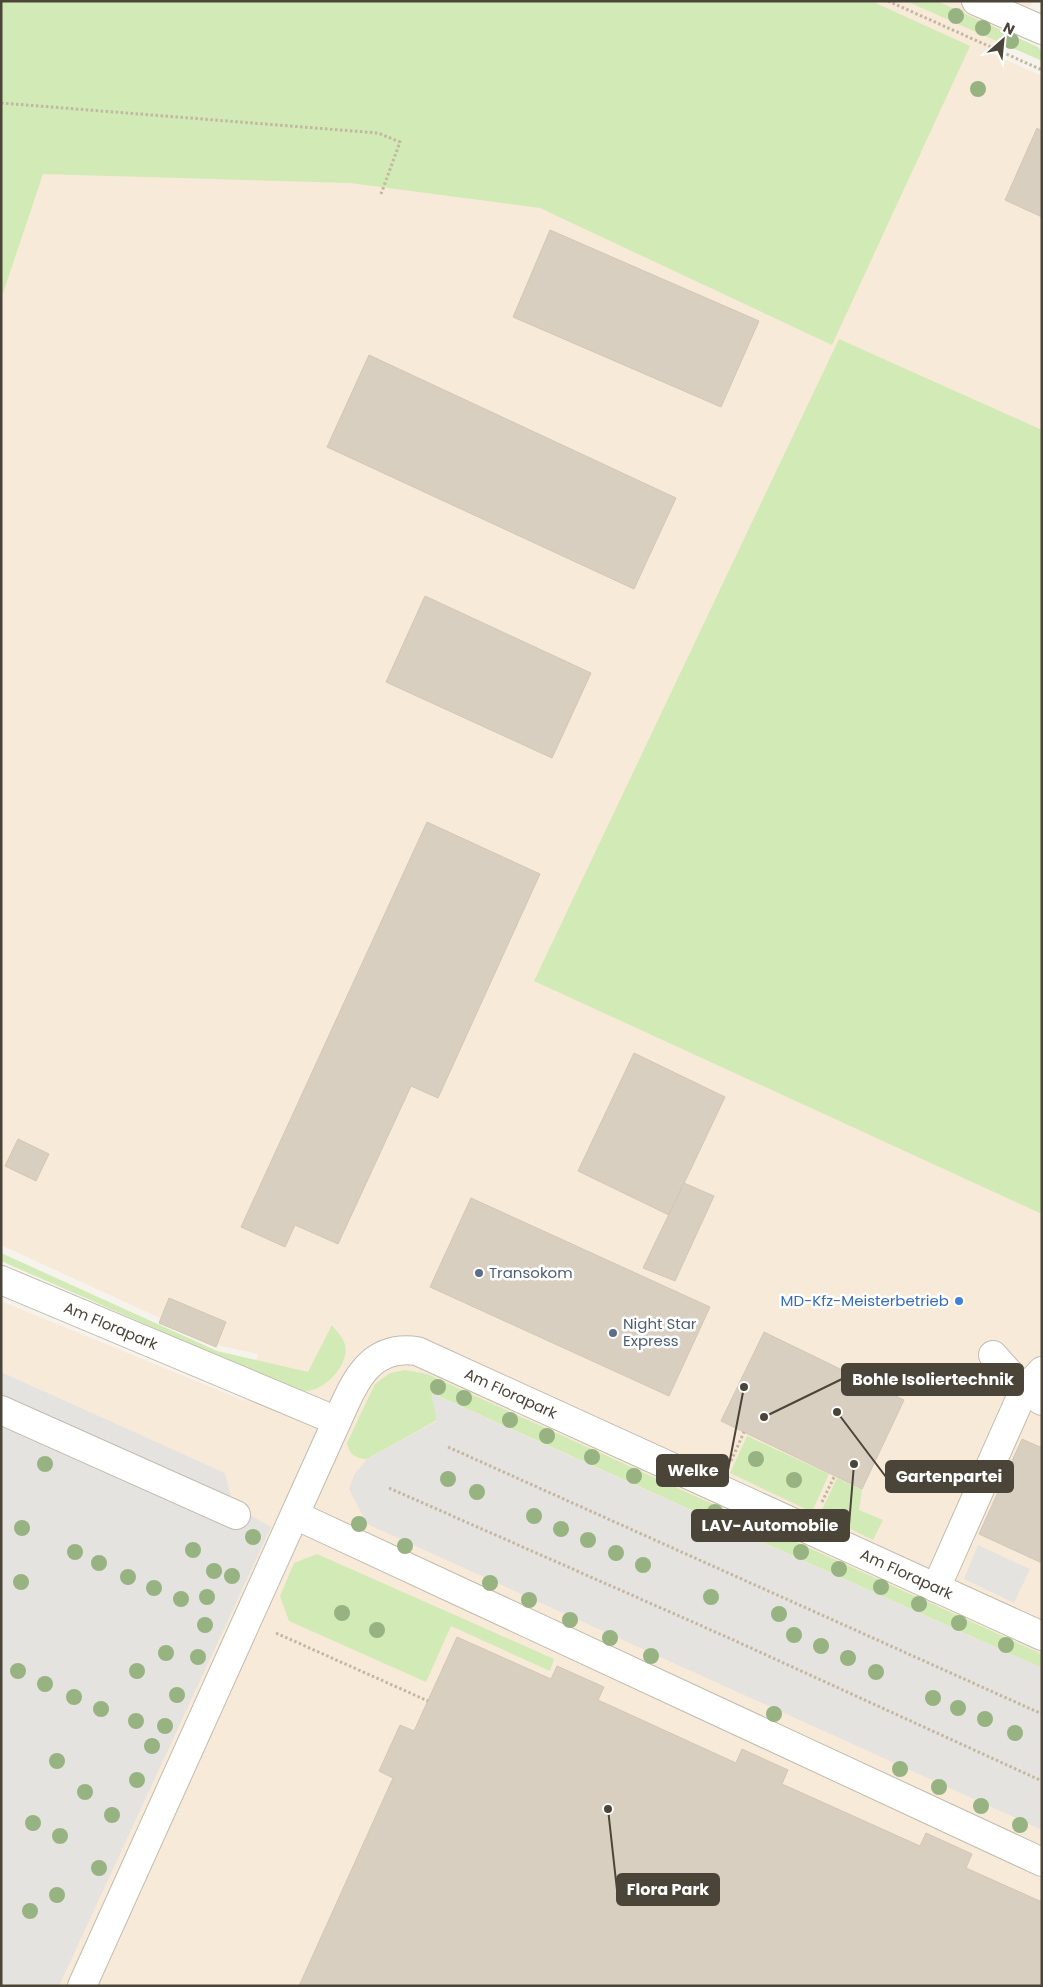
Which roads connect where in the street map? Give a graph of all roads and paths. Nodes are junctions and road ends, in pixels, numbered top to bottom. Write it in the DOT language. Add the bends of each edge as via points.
graph roads {
  1 [pos="888,1"];
  2 [pos="976,1"];
  3 [pos="1042,30"];
  4 [pos="1042,70"];
  5 [pos="1,103"];
  6 [pos="381,194"];
  7 [pos="1,1280"];
  8 [pos="993,1355"];
  9 [pos="1036,1387"];
  10 [pos="1,1410"];
  11 [pos="337,1420"];
  12 [pos="448,1447"];
  13 [pos="389,1488"];
  14 [pos="236,1515"];
  15 [pos="295,1515"];
  16 [pos="936,1588"];
  17 [pos="247,1620"];
  18 [pos="1042,1636"];
  19 [pos="428,1701"];
  20 [pos="1042,1714"];
  21 [pos="1042,1781"];
  22 [pos="1042,1862"];
  23 [pos="82,1986"];
  1 -- 4 [label="path"];
  2 -- 3 [label="street"];
  5 -- 6 [label="path" via="378,133 400,142"];
  7 -- 11 [label="street, Am Florapark"];
  8 -- 9 [label="street"];
  9 -- 16 [label="street"];
  10 -- 14 [label="street"];
  11 -- 15 [label="street"];
  11 -- 16 [label="street, Am Florapark" via="356,1382 375,1359 390,1351 417,1351"];
  12 -- 20 [label="path"];
  13 -- 21 [label="path"];
  15 -- 17 [label="street"];
  15 -- 22 [label="street"];
  16 -- 18 [label="street, Am Florapark"];
  17 -- 19 [label="path"];
  17 -- 23 [label="street"];
}
